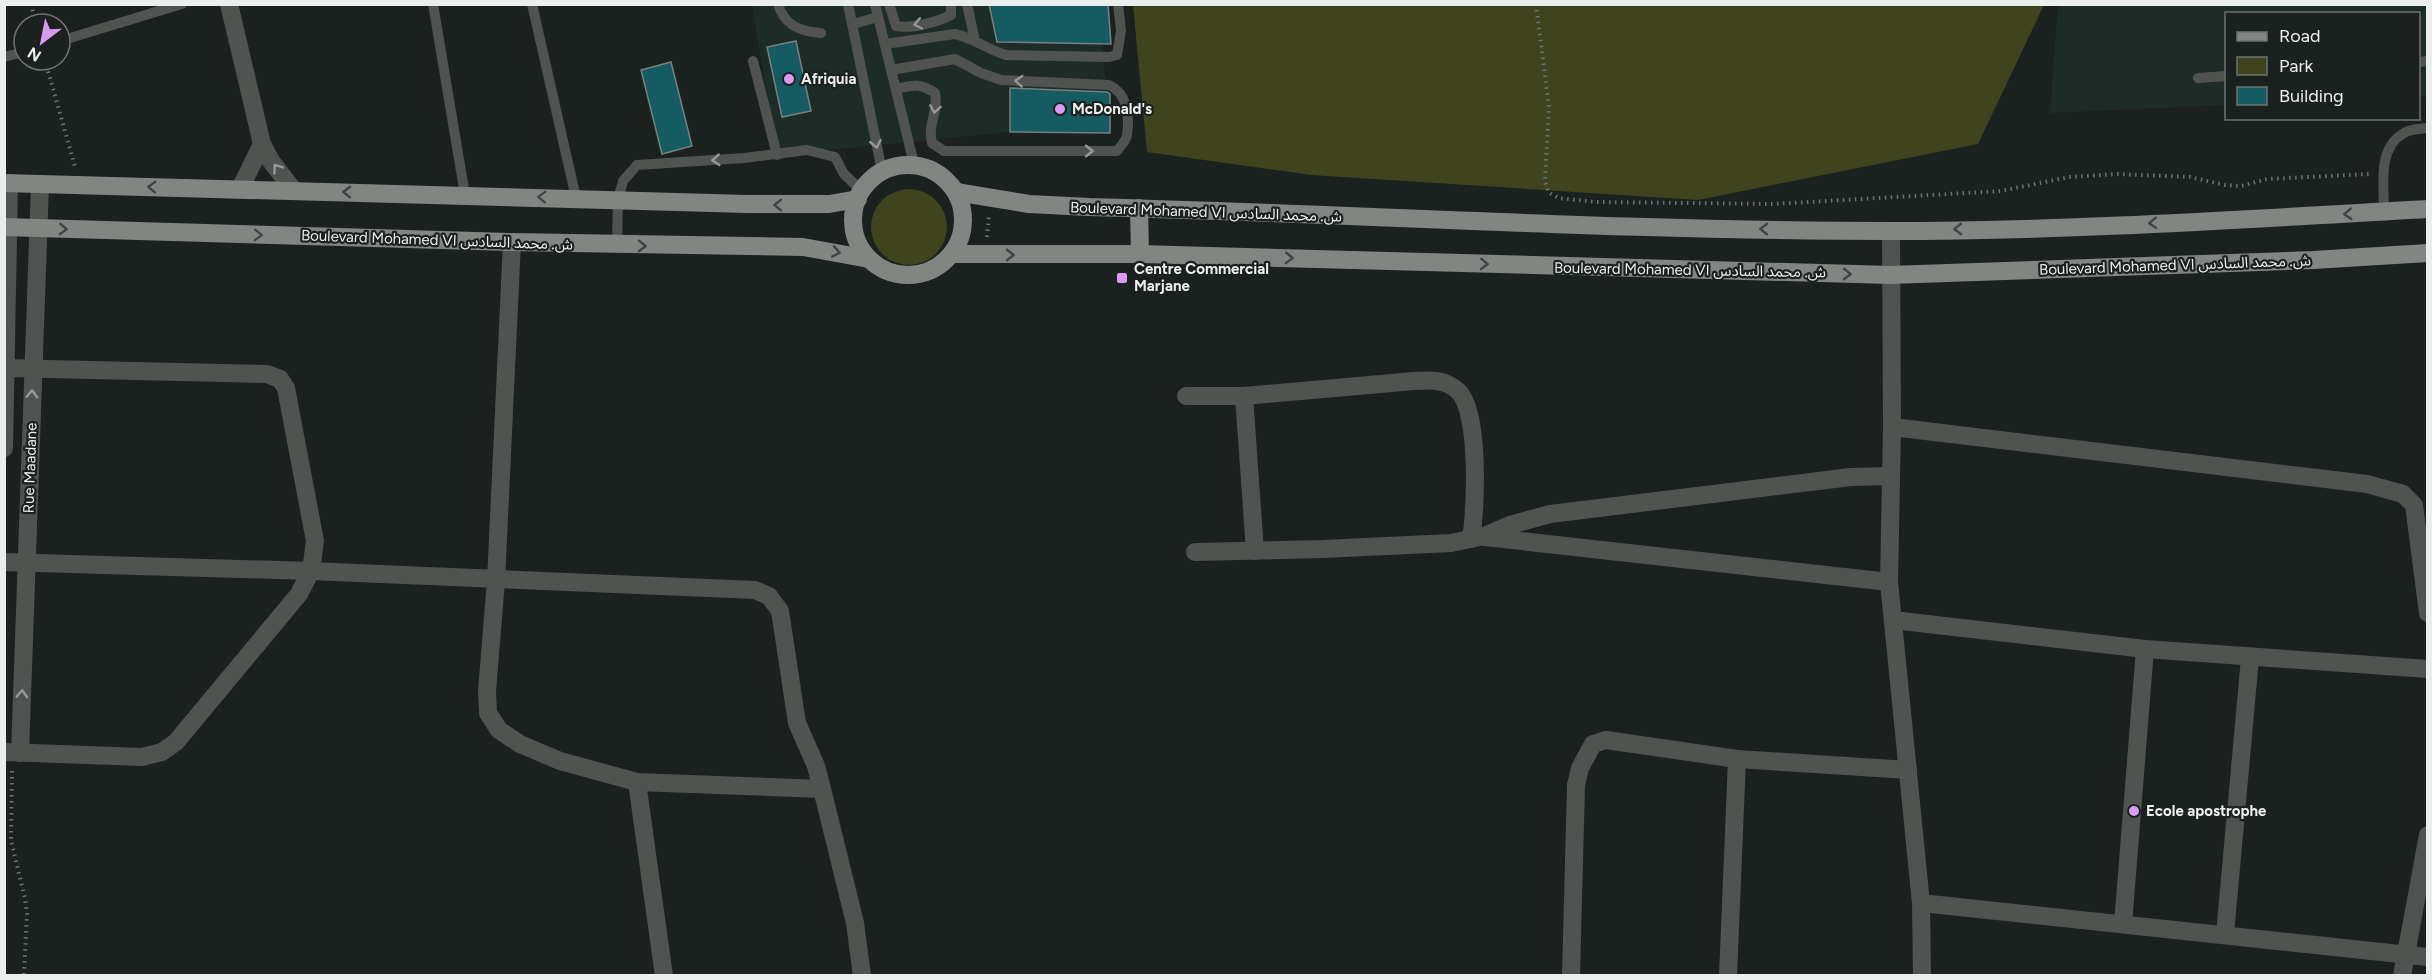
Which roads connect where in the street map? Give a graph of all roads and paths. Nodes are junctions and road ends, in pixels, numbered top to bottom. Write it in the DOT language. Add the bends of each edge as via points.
graph roads {
  1 [pos="182,4"];
  2 [pos="229,4"];
  3 [pos="433,4"];
  4 [pos="532,4"];
  5 [pos="778,4"];
  6 [pos="848,4"];
  7 [pos="875,4"];
  8 [pos="889,4"];
  9 [pos="951,4"];
  10 [pos="967,4"];
  11 [pos="1118,4"];
  12 [pos="1536,4"];
  13 [pos="878,17"];
  14 [pos="853,24"];
  15 [pos="821,33"];
  16 [pos="72,37"];
  17 [pos="975,40"];
  18 [pos="885,44"];
  19 [pos="753,61"];
  20 [pos="891,70"];
  21 [pos="48,72"];
  22 [pos="2225,76"];
  23 [pos="2198,78"];
  24 [pos="896,89"];
  25 [pos="2427,128"];
  26 [pos="262,144"];
  27 [pos="777,155"];
  28 [pos="914,164"];
  29 [pos="882,171"];
  30 [pos="2384,173"];
  31 [pos="7,183"];
  32 [pos="40,184"];
  33 [pos="80,185"];
  34 [pos="240,189"];
  35 [pos="294,191"];
  36 [pos="957,192"];
  37 [pos="465,195"];
  38 [pos="859,195"];
  39 [pos="576,198"];
  40 [pos="618,199"];
  41 [pos="990,199"];
  42 [pos="1139,208"];
  43 [pos="2427,209"];
  44 [pos="2384,212"];
  45 [pos="7,227"];
  46 [pos="37,228"];
  47 [pos="1891,231"];
  48 [pos="512,242"];
  49 [pos="617,245"];
  50 [pos="2427,253"];
  51 [pos="952,254"];
  52 [pos="1140,254"];
  53 [pos="985,255"];
  54 [pos="869,258"];
  55 [pos="1890,275"];
  56 [pos="5,368"];
  57 [pos="33,369"];
  58 [pos="1186,396"];
  59 [pos="1244,396"];
  60 [pos="1892,427"];
  61 [pos="4,448"];
  62 [pos="1891,476"];
  63 [pos="1477,538"];
  64 [pos="1255,550"];
  65 [pos="1195,552"];
  66 [pos="4,562"];
  67 [pos="27,563"];
  68 [pos="311,571"];
  69 [pos="496,581"];
  70 [pos="1889,582"];
  71 [pos="2427,613"];
  72 [pos="1893,620"];
  73 [pos="2145,649"];
  74 [pos="2250,658"];
  75 [pos="2427,669"];
  76 [pos="12,752"];
  77 [pos="1737,759"];
  78 [pos="1908,770"];
  79 [pos="637,782"];
  80 [pos="822,789"];
  81 [pos="2427,835"];
  82 [pos="1921,903"];
  83 [pos="2123,924"];
  84 [pos="2225,934"];
  85 [pos="2406,955"];
  86 [pos="2427,957"];
  87 [pos="24,975"];
  88 [pos="664,975"];
  89 [pos="862,975"];
  90 [pos="1571,975"];
  91 [pos="1728,975"];
  92 [pos="1922,975"];
  93 [pos="2402,975"];
  1 -- 16 [label="lane"];
  2 -- 26 [label="street"];
  3 -- 37 [label="lane"];
  4 -- 39 [label="lane"];
  5 -- 15 [label="lane" via="789,24 805,32"];
  6 -- 14 [label="lane"];
  7 -- 13 [label="lane"];
  9 -- 8 [label="lane, one-way" via="951,15 945,18 903,27 896,26"];
  10 -- 17 [label="lane"];
  11 -- 17 [label="lane" via="1117,55 1006,55"];
  12 -- 30 [label="path" via="1549,107 1545,183 1549,193 1559,198 1773,204 2001,191 2068,177 2118,174 2190,177 2241,186 2267,179"];
  13 -- 14 [label="lane"];
  13 -- 18 [label="lane"];
  14 -- 29 [label="lane, one-way"];
  17 -- 18 [label="lane" via="944,34"];
  18 -- 20 [label="lane"];
  19 -- 27 [label="lane"];
  20 -- 24 [label="lane"];
  24 -- 20 [label="lane, one-way" via="913,84 935,93 938,105 929,132 932,143 944,151 1117,151 1127,137 1126,99 1109,84 1001,80 955,59"];
  21 -- 33 [label="path"];
  22 -- 23 [label="lane"];
  24 -- 28 [label="lane"];
  25 -- 30 [label="lane" via="2404,132 2394,142 2385,157"];
  26 -- 34 [label="street"];
  35 -- 26 [label="street, one-way"];
  27 -- 38 [label="lane" via="807,150 835,157"];
  27 -- 40 [label="lane, one-way" via="637,165 623,181"];
  28 -- 29 [label="main road"];
  28 -- 36 [label="main road" via="939,173"];
  29 -- 38 [label="main road"];
  30 -- 44 [label="lane"];
  31 -- 32 [label="main road"];
  31 -- 45 [label="street, Rue Maadane"];
  32 -- 33 [label="main road"];
  32 -- 46 [label="street, Rue Maadane"];
  34 -- 33 [label="main road, one-way"];
  34 -- 35 [label="main road"];
  37 -- 35 [label="main road, one-way"];
  36 -- 41 [label="main road, Boulevard Mohamed VI ش. محمد السادس"];
  36 -- 51 [label="main road" via="963,213 962,235"];
  39 -- 37 [label="main road, one-way"];
  38 -- 40 [label="main road, one-way" via="801,205"];
  38 -- 54 [label="main road" via="853,226"];
  39 -- 40 [label="main road"];
  40 -- 49 [label="lane"];
  41 -- 42 [label="main road, Boulevard Mohamed VI ش. محمد السادس"];
  41 -- 53 [label="path"];
  47 -- 42 [label="main road, Boulevard Mohamed VI ش. محمد السادس, one-way" via="1632,228"];
  42 -- 52 [label="main road"];
  43 -- 44 [label="main road, Boulevard Mohamed VI ش. محمد السادس"];
  44 -- 47 [label="main road, Boulevard Mohamed VI ش. محمد السادس, one-way"];
  45 -- 46 [label="main road, Boulevard Mohamed VI ش. محمد السادس"];
  45 -- 56 [label="street, Rue Maadane"];
  46 -- 48 [label="main road, Boulevard Mohamed VI ش. محمد السادس, one-way"];
  46 -- 57 [label="street, Rue Maadane"];
  47 -- 55 [label="street"];
  48 -- 49 [label="main road, Boulevard Mohamed VI ش. محمد السادس"];
  48 -- 69 [label="street"];
  49 -- 54 [label="main road, Boulevard Mohamed VI ش. محمد السادس, one-way" via="803,247"];
  50 -- 55 [label="main road, Boulevard Mohamed VI ش. محمد السادس"];
  51 -- 53 [label="main road, Boulevard Mohamed VI ش. محمد السادس"];
  51 -- 54 [label="main road" via="929,270 902,274 884,269"];
  53 -- 52 [label="main road, Boulevard Mohamed VI ش. محمد السادس, one-way"];
  52 -- 55 [label="main road, Boulevard Mohamed VI ش. محمد السادس, one-way"];
  55 -- 60 [label="street"];
  56 -- 57 [label="street"];
  56 -- 61 [label="street, Rue Maadane"];
  67 -- 57 [label="street, Rue Maadane, one-way"];
  57 -- 68 [label="street" via="267,374 279,379 286,388 315,542"];
  58 -- 59 [label="street"];
  59 -- 63 [label="street" via="1414,381 1446,383 1459,392 1470,417"];
  59 -- 64 [label="street"];
  60 -- 62 [label="street"];
  60 -- 71 [label="street" via="2367,484 2403,494 2414,505"];
  62 -- 63 [label="street" via="1851,477 1550,514"];
  62 -- 70 [label="street"];
  63 -- 64 [label="street" via="1409,546"];
  63 -- 70 [label="street"];
  64 -- 65 [label="street"];
  66 -- 67 [label="street"];
  67 -- 68 [label="street"];
  76 -- 67 [label="street, Rue Maadane, one-way"];
  68 -- 69 [label="street"];
  68 -- 76 [label="street" via="299,594 197,719 162,752 142,757"];
  69 -- 79 [label="street" via="487,691 488,713 499,730 560,761"];
  69 -- 80 [label="street" via="755,590 769,596 780,611 792,702"];
  70 -- 72 [label="street"];
  72 -- 73 [label="street"];
  72 -- 78 [label="street"];
  73 -- 74 [label="street"];
  73 -- 83 [label="street"];
  74 -- 75 [label="street"];
  74 -- 84 [label="street"];
  76 -- 87 [label="path" via="11,840 27,914"];
  77 -- 78 [label="street"];
  77 -- 90 [label="street" via="1606,740 1593,744 1576,785"];
  77 -- 91 [label="street"];
  78 -- 82 [label="street"];
  79 -- 80 [label="street"];
  79 -- 88 [label="street"];
  80 -- 89 [label="street" via="855,923"];
  81 -- 85 [label="street"];
  82 -- 83 [label="street"];
  82 -- 92 [label="street"];
  83 -- 84 [label="street"];
  84 -- 85 [label="street"];
  85 -- 86 [label="street"];
  85 -- 93 [label="street"];
}
